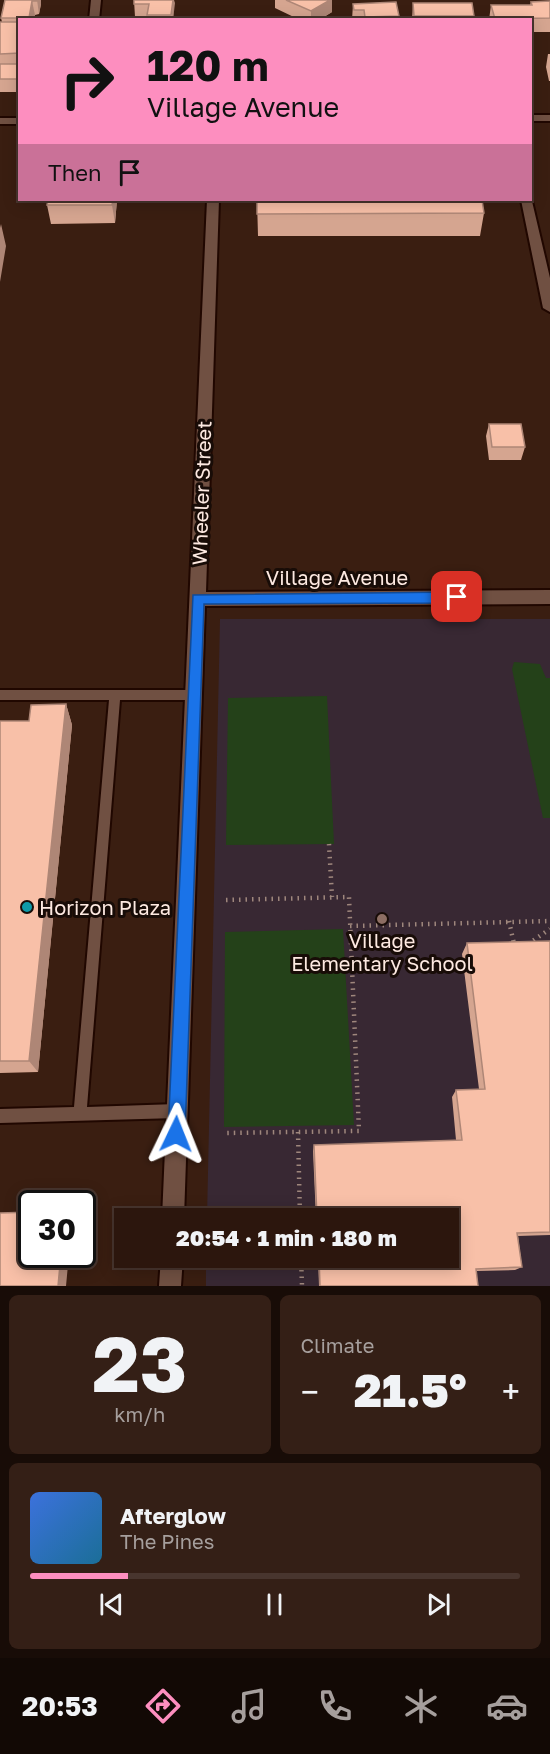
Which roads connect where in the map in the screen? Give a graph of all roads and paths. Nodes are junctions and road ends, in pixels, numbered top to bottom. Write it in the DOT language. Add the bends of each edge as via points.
graph roads {
  1 [pos="96,0"];
  2 [pos="94,18"];
  3 [pos="532,118"];
  4 [pos="550,118"];
  5 [pos="0,121"];
  6 [pos="18,121"];
  7 [pos="213,201"];
  8 [pos="527,201"];
  9 [pos="550,308"];
  10 [pos="550,597"];
  11 [pos="197,599"];
  12 [pos="0,695"];
  13 [pos="115,695"];
  14 [pos="194,695"];
  15 [pos="329,844"];
  16 [pos="332,897"];
  17 [pos="226,900"];
  18 [pos="509,921"];
  19 [pos="550,921"];
  20 [pos="350,926"];
  21 [pos="550,928"];
  22 [pos="524,946"];
  23 [pos="515,952"];
  24 [pos="177,1111"];
  25 [pos="80,1114"];
  26 [pos="0,1116"];
  27 [pos="298,1132"];
  28 [pos="226,1133"];
  29 [pos="173,1208"];
  30 [pos="300,1208"];
  31 [pos="171,1268"];
  32 [pos="302,1268"];
  33 [pos="170,1286"];
  34 [pos="302,1286"];
  1 -- 2 [label="street"];
  3 -- 4 [label="street"];
  5 -- 6 [label="street"];
  7 -- 11 [label="street, Wheeler Street"];
  8 -- 9 [label="street"];
  10 -- 11 [label="street, Village Avenue"];
  11 -- 14 [label="street, Wheeler Street"];
  12 -- 13 [label="lane"];
  13 -- 14 [label="lane"];
  13 -- 25 [label="lane"];
  14 -- 24 [label="street, Wheeler Street"];
  15 -- 16 [label="path"];
  16 -- 17 [label="path"];
  16 -- 20 [label="path" via="349,897"];
  18 -- 19 [label="path"];
  18 -- 20 [label="path"];
  18 -- 23 [label="path"];
  19 -- 21 [label="path"];
  20 -- 27 [label="path" via="359,1131"];
  21 -- 22 [label="path"];
  24 -- 25 [label="lane"];
  24 -- 29 [label="street, Wheeler Street"];
  25 -- 26 [label="lane"];
  27 -- 28 [label="path"];
  27 -- 30 [label="path"];
  31 -- 33 [label="street"];
  32 -- 34 [label="path"];
}
